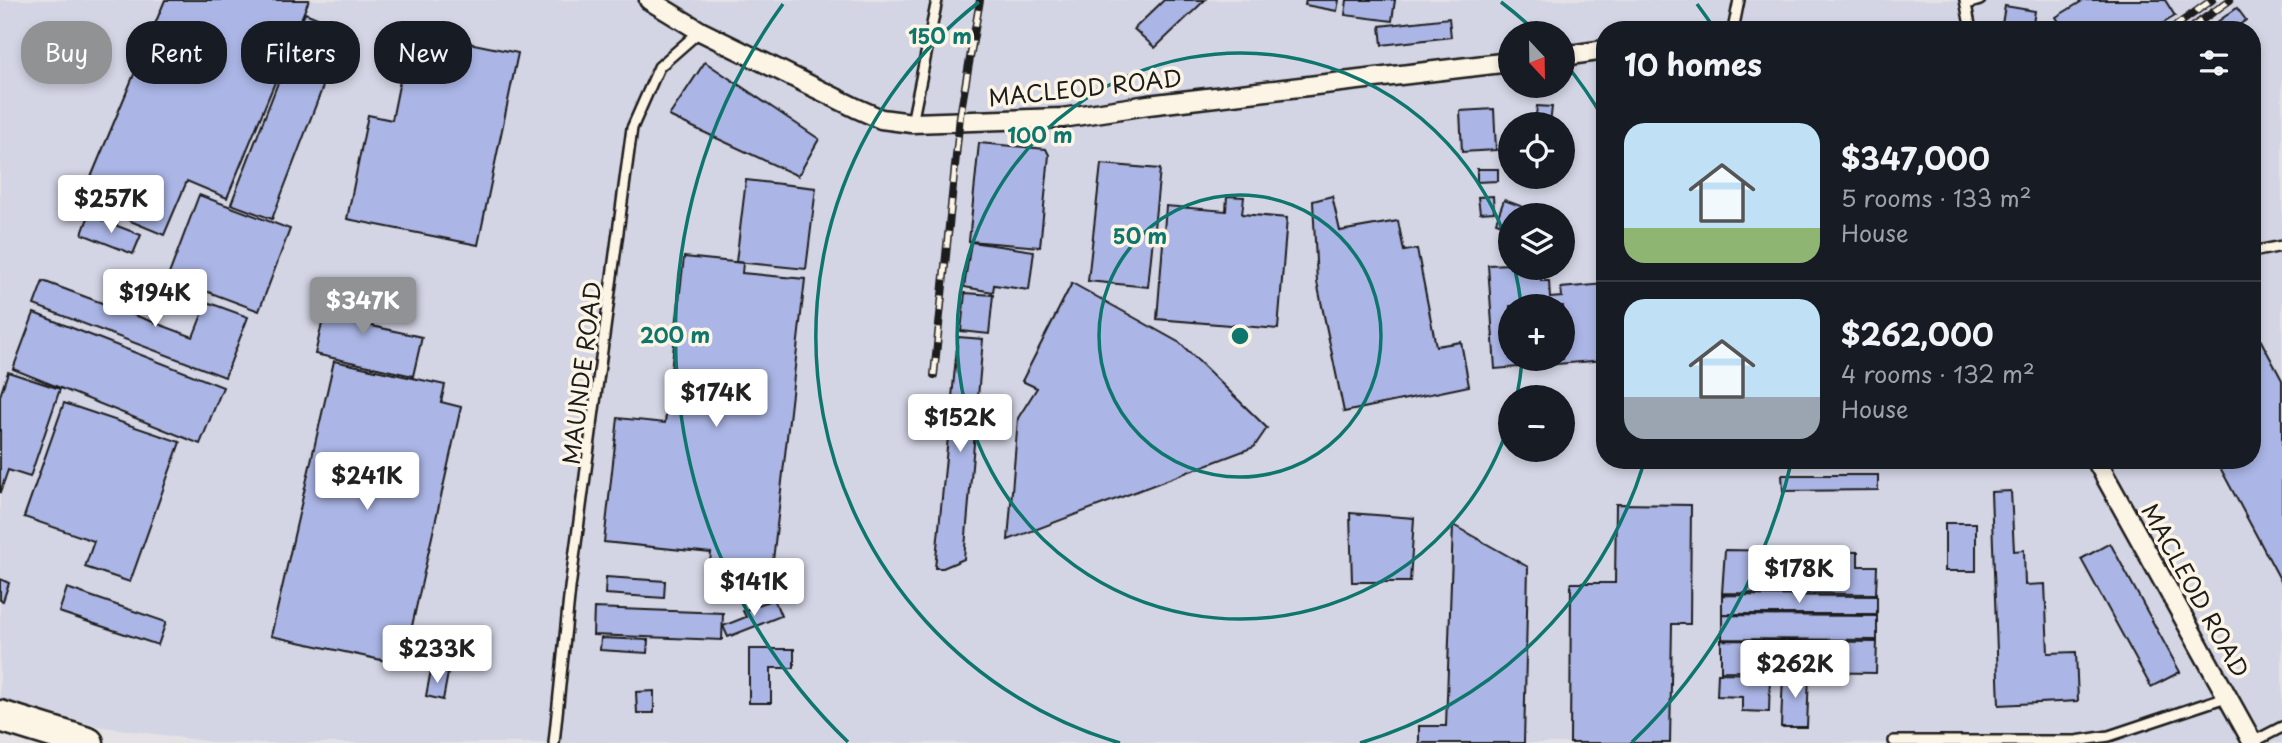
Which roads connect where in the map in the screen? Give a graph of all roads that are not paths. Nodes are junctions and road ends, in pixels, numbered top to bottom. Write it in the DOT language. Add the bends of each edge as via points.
graph roads {
  1 [pos="649,0"];
  2 [pos="937,0"];
  3 [pos="1739,0"];
  4 [pos="1980,0"];
  5 [pos="1966,2"];
  6 [pos="1735,21"];
  7 [pos="1969,21"];
  8 [pos="700,31"];
  9 [pos="1596,51"];
  10 [pos="1575,54"];
  11 [pos="1498,63"];
  12 [pos="912,123"];
  13 [pos="2282,246"];
  14 [pos="2261,250"];
  15 [pos="2101,469"];
  16 [pos="2226,697"];
  17 [pos="0,716"];
  18 [pos="2282,727"];
  19 [pos="1894,741"];
  20 [pos="88,743"];
  21 [pos="554,743"];
  22 [pos="2253,743"];
  1 -- 8 [label="street, MACLEOD ROAD"];
  2 -- 12 [label="lane"];
  3 -- 6 [label="lane"];
  4 -- 5 [label="lane"];
  5 -- 7 [label="lane"];
  8 -- 12 [label="street, MACLEOD ROAD" via="881,119"];
  8 -- 21 [label="lane, MAUNDE ROAD" via="659,67 632,128 570,588"];
  9 -- 10 [label="street"];
  11 -- 12 [label="street, MACLEOD ROAD" via="1062,118"];
  13 -- 14 [label="lane"];
  15 -- 16 [label="street, MACLEOD ROAD"];
  16 -- 19 [label="lane" via="2109,736 2077,741"];
  16 -- 22 [label="street, MACLEOD ROAD"];
  17 -- 20 [label="main road"];
  18 -- 22 [label="lane"];
}
